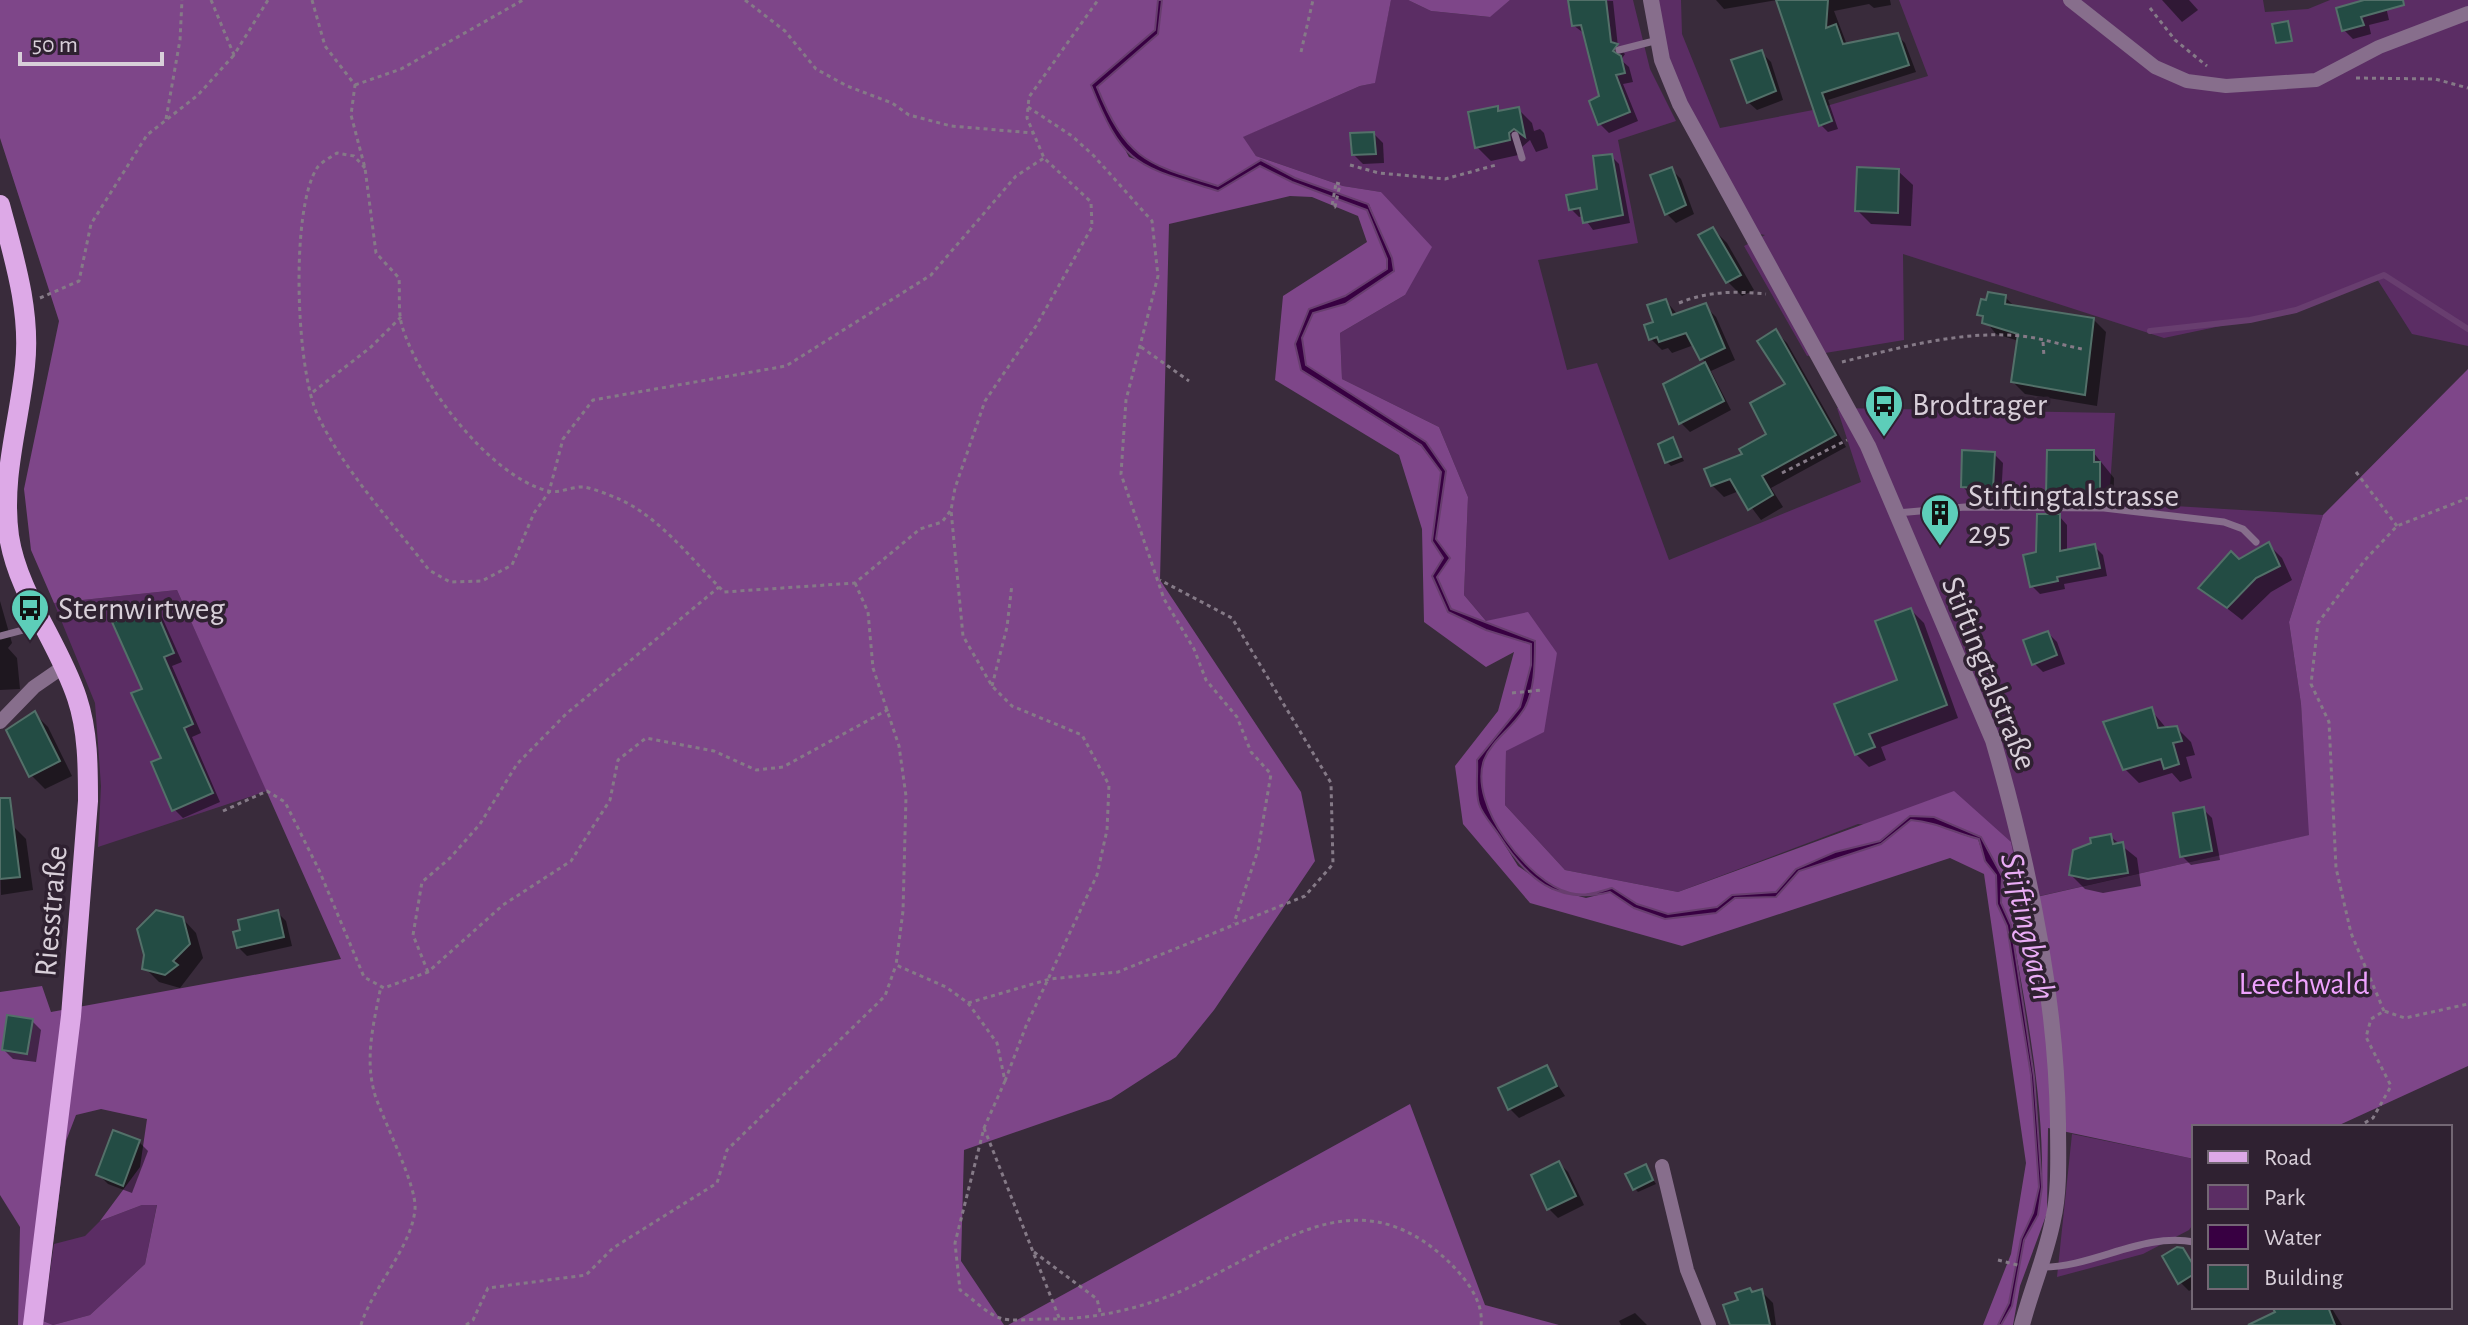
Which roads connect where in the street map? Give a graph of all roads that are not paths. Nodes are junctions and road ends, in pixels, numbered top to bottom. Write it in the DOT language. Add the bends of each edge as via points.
graph roads {
  1 [pos="1651,0"];
  2 [pos="2070,0"];
  3 [pos="2468,13"];
  4 [pos="1658,40"];
  5 [pos="1619,50"];
  6 [pos="1515,135"];
  7 [pos="1522,158"];
  8 [pos="0,205"];
  9 [pos="8,264"];
  10 [pos="4,514"];
  11 [pos="1894,514"];
  12 [pos="2256,542"];
  13 [pos="44,625"];
  14 [pos="0,636"];
  15 [pos="63,667"];
  16 [pos="0,722"];
  17 [pos="1662,1166"];
  18 [pos="2192,1242"];
  19 [pos="2032,1266"];
  20 [pos="33,1325"];
  21 [pos="1709,1325"];
  22 [pos="2022,1325"];
  1 -- 4 [label="street, Stiftingtalstraße"];
  2 -- 3 [label="street" via="2155,67 2187,81 2226,86 2316,80 2379,47"];
  4 -- 5 [label="lane"];
  4 -- 11 [label="street, Stiftingtalstraße" via="1692,130 1826,366"];
  6 -- 7 [label="lane"];
  8 -- 9 [label="main road, Riesstraße"];
  9 -- 10 [label="main road, Riesstraße" via="24,305 25,366"];
  10 -- 13 [label="main road, Riesstraße" via="20,575"];
  11 -- 12 [label="lane" via="1934,507 2104,508 2224,522 2243,529"];
  11 -- 19 [label="street, Stiftingtalstraße" via="1993,740 2037,932 2055,1052 2058,1148 2054,1218"];
  13 -- 14 [label="lane"];
  13 -- 15 [label="main road, Riesstraße"];
  15 -- 16 [label="street" via="34,687"];
  15 -- 20 [label="main road, Riesstraße" via="83,722 88,801 71,1016"];
  17 -- 21 [label="street" via="1687,1270"];
  18 -- 19 [label="lane" via="2174,1238 2067,1267"];
  19 -- 22 [label="street, Stiftingtalstraße"];
}
